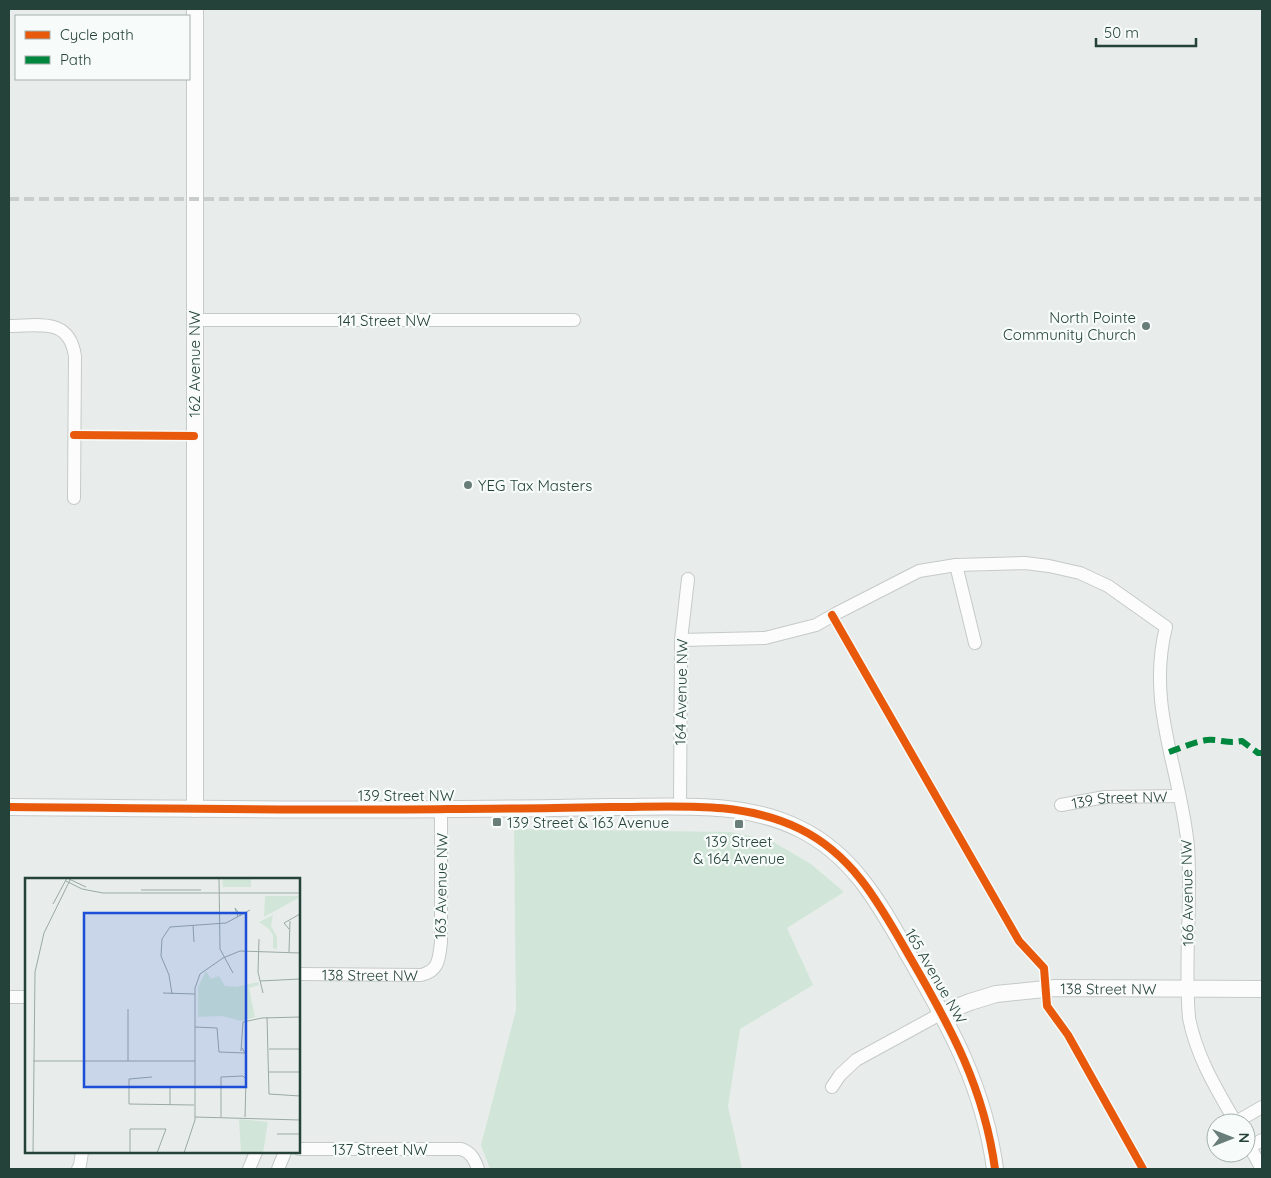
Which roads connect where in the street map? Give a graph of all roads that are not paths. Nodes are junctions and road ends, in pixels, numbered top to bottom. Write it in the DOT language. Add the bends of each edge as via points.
graph roads {
  1 [pos="195,9"];
  2 [pos="194,320"];
  3 [pos="574,320"];
  4 [pos="9,326"];
  5 [pos="74,498"];
  6 [pos="956,565"];
  7 [pos="688,578"];
  8 [pos="681,640"];
  9 [pos="975,643"];
  10 [pos="1179,796"];
  11 [pos="1061,805"];
  12 [pos="9,807"];
  13 [pos="680,807"];
  14 [pos="195,809"];
  15 [pos="442,809"];
  16 [pos="800,828"];
  17 [pos="437,964"];
  18 [pos="300,974"];
  19 [pos="1188,990"];
  20 [pos="1262,990"];
  21 [pos="9,996"];
  22 [pos="25,996"];
  23 [pos="942,1013"];
  24 [pos="832,1087"];
  25 [pos="1231,1113"];
  26 [pos="300,1149"];
  27 [pos="82,1153"];
  28 [pos="256,1153"];
  29 [pos="285,1153"];
  30 [pos="78,1169"];
  31 [pos="249,1169"];
  32 [pos="278,1169"];
  33 [pos="478,1169"];
  34 [pos="995,1169"];
  1 -- 2 [label="street, 162 Avenue NW"];
  2 -- 3 [label="street, 141 Street NW"];
  2 -- 14 [label="street, 162 Avenue NW"];
  4 -- 5 [label="street" via="50,326 64,331 73,345"];
  6 -- 8 [label="street" via="919,571 816,625 765,638"];
  6 -- 9 [label="street"];
  6 -- 10 [label="street, 166 Avenue NW" via="1025,564 1080,573 1108,586 1166,627 1159,674 1161,704"];
  7 -- 8 [label="street, 164 Avenue NW"];
  8 -- 13 [label="street, 164 Avenue NW"];
  10 -- 11 [label="street, 139 Street NW" via="1105,797"];
  10 -- 19 [label="street, 166 Avenue NW" via="1188,852"];
  12 -- 14 [label="street, 139 Street NW"];
  13 -- 15 [label="street, 139 Street NW"];
  13 -- 16 [label="street, 139 Street NW" via="752,812"];
  14 -- 15 [label="street, 139 Street NW"];
  15 -- 17 [label="street, 163 Avenue NW" via="441,942"];
  16 -- 23 [label="street, 165 Avenue NW" via="826,843 876,898"];
  17 -- 18 [label="street, 138 Street NW" via="429,973 420,975"];
  19 -- 20 [label="street, 138 Street NW"];
  19 -- 23 [label="street, 138 Street NW" via="1055,988 1021,991 985,997"];
  19 -- 25 [label="street, 166 Avenue NW" via="1189,1018 1198,1052"];
  21 -- 22 [label="street"];
  23 -- 24 [label="street, 138 Street NW" via="856,1060"];
  23 -- 34 [label="street, 165 Avenue NW" via="978,1094"];
  26 -- 33 [label="street, 137 Street NW" via="461,1150 473,1157"];
  27 -- 30 [label="street"];
  28 -- 31 [label="street"];
  29 -- 32 [label="street"];
}
